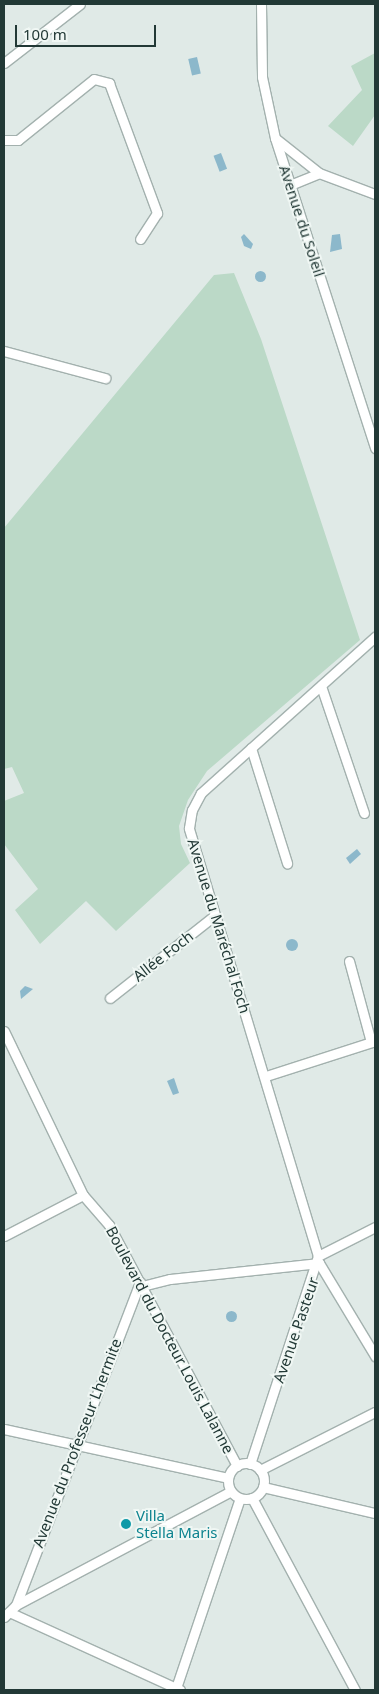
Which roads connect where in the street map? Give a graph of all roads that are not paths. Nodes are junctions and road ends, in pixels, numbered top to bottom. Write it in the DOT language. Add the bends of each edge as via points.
graph roads {
  1 [pos="80,4"];
  2 [pos="261,4"];
  3 [pos="4,64"];
  4 [pos="275,138"];
  5 [pos="4,140"];
  6 [pos="319,173"];
  7 [pos="290,185"];
  8 [pos="375,194"];
  9 [pos="140,239"];
  10 [pos="4,351"];
  11 [pos="105,378"];
  12 [pos="375,448"];
  13 [pos="375,637"];
  14 [pos="321,686"];
  15 [pos="251,748"];
  16 [pos="364,813"];
  17 [pos="287,863"];
  18 [pos="215,915"];
  19 [pos="349,961"];
  20 [pos="110,998"];
  21 [pos="4,1031"];
  22 [pos="373,1042"];
  23 [pos="266,1076"];
  24 [pos="83,1196"];
  25 [pos="375,1227"];
  26 [pos="4,1236"];
  27 [pos="318,1259"];
  28 [pos="141,1284"];
  29 [pos="375,1356"];
  30 [pos="375,1412"];
  31 [pos="4,1429"];
  32 [pos="76,1444"];
  33 [pos="250,1464"];
  34 [pos="237,1466"];
  35 [pos="260,1470"];
  36 [pos="228,1478"];
  37 [pos="262,1487"];
  38 [pos="230,1491"];
  39 [pos="240,1498"];
  40 [pos="252,1498"];
  41 [pos="375,1512"];
  42 [pos="16,1605"];
  43 [pos="6,1614"];
  44 [pos="178,1689"];
  45 [pos="355,1690"];
  1 -- 3 [label="street"];
  2 -- 4 [label="street, Avenue du Soleil" via="262,77"];
  4 -- 6 [label="street"];
  4 -- 7 [label="street, Avenue du Soleil"];
  5 -- 9 [label="street" via="18,140 94,79 109,83 157,213"];
  6 -- 7 [label="street"];
  6 -- 8 [label="street"];
  7 -- 12 [label="street, Avenue du Soleil"];
  10 -- 11 [label="street"];
  13 -- 14 [label="street, Avenue du Maréchal Foch"];
  14 -- 15 [label="street, Avenue du Maréchal Foch"];
  14 -- 16 [label="street"];
  15 -- 17 [label="street"];
  15 -- 18 [label="street, Avenue du Maréchal Foch" via="201,793 192,810 189,828"];
  18 -- 20 [label="street, Allée Foch"];
  18 -- 23 [label="street, Avenue du Maréchal Foch"];
  19 -- 22 [label="street"];
  21 -- 24 [label="street, Boulevard du Docteur Louis Lalanne"];
  22 -- 23 [label="street"];
  23 -- 27 [label="street, Avenue du Maréchal Foch"];
  24 -- 26 [label="street"];
  24 -- 28 [label="street, Boulevard du Docteur Louis Lalanne" via="109,1224"];
  25 -- 27 [label="street, Avenue Pasteur"];
  27 -- 28 [label="street"];
  27 -- 29 [label="street, Avenue du Maréchal Foch"];
  27 -- 33 [label="street, Avenue Pasteur"];
  28 -- 32 [label="street, Avenue du Professeur Lhermite"];
  28 -- 34 [label="street, Boulevard du Docteur Louis Lalanne"];
  30 -- 35 [label="street"];
  31 -- 32 [label="street"];
  32 -- 36 [label="street"];
  32 -- 42 [label="street, Avenue du Professeur Lhermite"];
  33 -- 34 [label="street"];
  33 -- 35 [label="street"];
  34 -- 36 [label="street"];
  35 -- 37 [label="street"];
  36 -- 38 [label="street"];
  37 -- 40 [label="street"];
  37 -- 41 [label="street"];
  38 -- 39 [label="street"];
  38 -- 42 [label="street"];
  39 -- 40 [label="street"];
  39 -- 44 [label="street"];
  40 -- 45 [label="street"];
  42 -- 43 [label="street"];
  43 -- 44 [label="street"];
}
